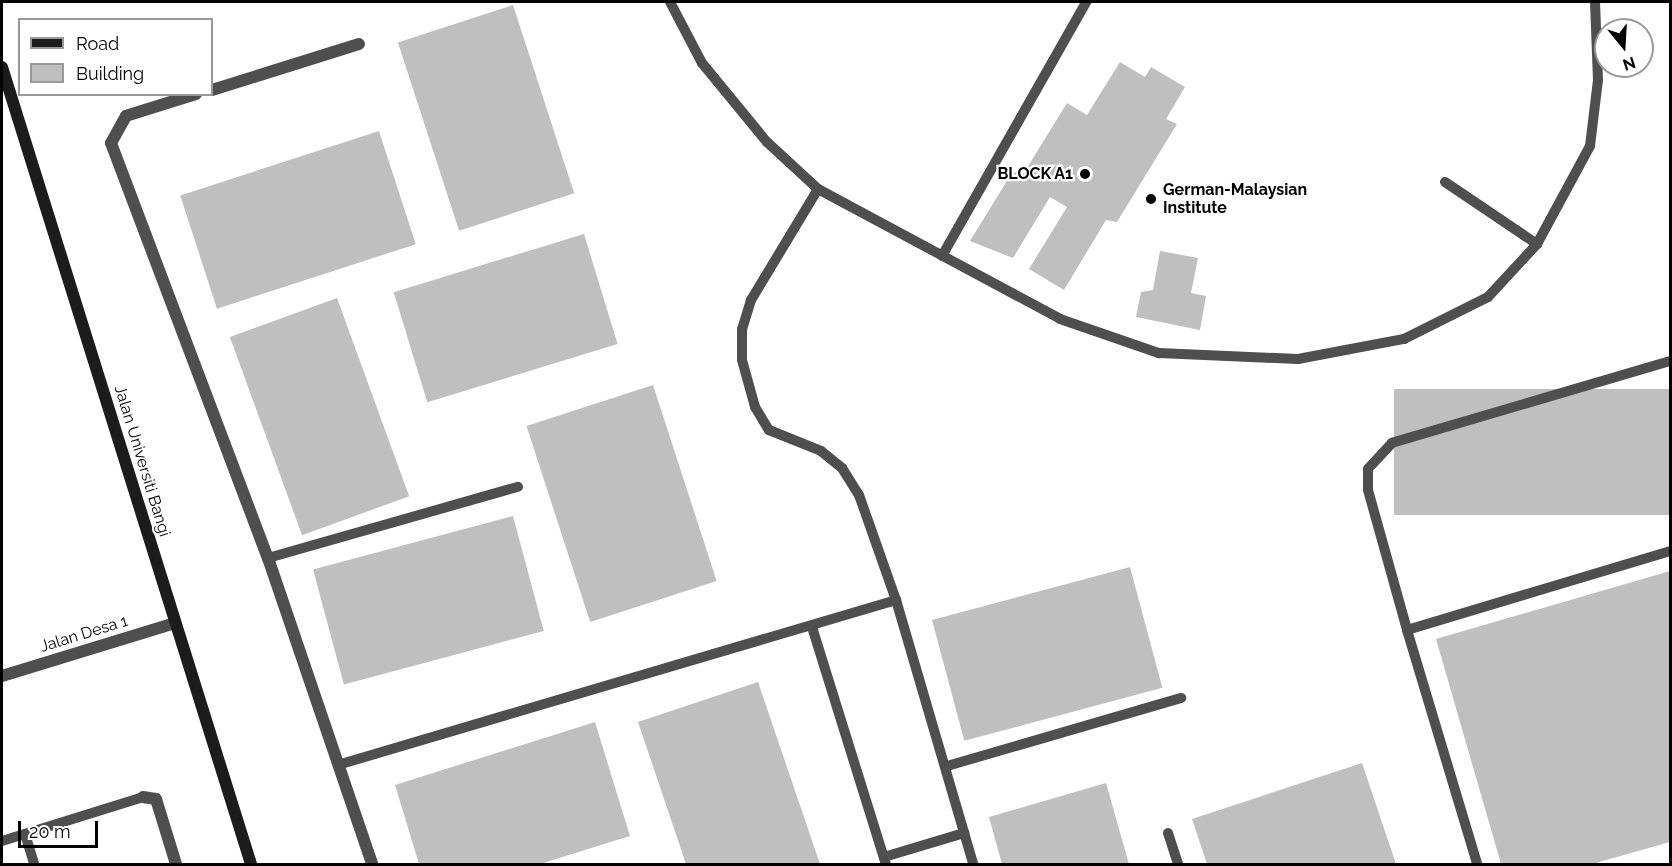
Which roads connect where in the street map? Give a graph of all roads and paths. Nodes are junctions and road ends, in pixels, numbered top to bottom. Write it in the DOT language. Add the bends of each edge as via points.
graph roads {
  1 [pos="670,2"];
  2 [pos="1086,2"];
  3 [pos="1595,2"];
  4 [pos="359,44"];
  5 [pos="2,67"];
  6 [pos="213,90"];
  7 [pos="190,96"];
  8 [pos="1445,182"];
  9 [pos="818,189"];
  10 [pos="1537,244"];
  11 [pos="942,256"];
  12 [pos="1671,361"];
  13 [pos="518,487"];
  14 [pos="1671,551"];
  15 [pos="268,558"];
  16 [pos="896,600"];
  17 [pos="175,623"];
  18 [pos="812,627"];
  19 [pos="1407,630"];
  20 [pos="2,676"];
  21 [pos="1181,698"];
  22 [pos="341,764"];
  23 [pos="946,766"];
  24 [pos="143,797"];
  25 [pos="964,833"];
  26 [pos="1168,833"];
  27 [pos="25,834"];
  28 [pos="2,841"];
  29 [pos="885,861"];
  30 [pos="34,864"];
  31 [pos="176,864"];
  32 [pos="251,864"];
  33 [pos="372,864"];
  34 [pos="973,864"];
  35 [pos="1178,864"];
  36 [pos="1477,864"];
  1 -- 9 [label="lane" via="702,63 767,142"];
  2 -- 11 [label="lane"];
  3 -- 10 [label="lane" via="1599,80 1590,146"];
  4 -- 6 [label="street"];
  5 -- 17 [label="street, Jalan Universiti Bangi"];
  7 -- 15 [label="street" via="126,116 111,143"];
  8 -- 10 [label="lane"];
  9 -- 11 [label="lane"];
  9 -- 16 [label="lane" via="751,300 742,329 742,360 755,407 769,430 820,451 842,468 859,495"];
  10 -- 11 [label="lane" via="1488,297 1414,334 1298,359 1159,353 1060,319"];
  12 -- 19 [label="lane" via="1392,442 1374,457 1368,490"];
  13 -- 15 [label="lane"];
  14 -- 19 [label="lane"];
  15 -- 22 [label="street"];
  16 -- 18 [label="lane"];
  16 -- 23 [label="lane"];
  17 -- 20 [label="street, Jalan Desa 1"];
  17 -- 32 [label="street, Jalan Universiti Bangi"];
  18 -- 22 [label="lane"];
  18 -- 29 [label="lane"];
  19 -- 36 [label="lane"];
  21 -- 23 [label="lane"];
  22 -- 33 [label="street"];
  23 -- 25 [label="lane"];
  24 -- 27 [label="lane"];
  24 -- 31 [label="street" via="156,799"];
  25 -- 29 [label="lane"];
  25 -- 34 [label="lane"];
  26 -- 35 [label="lane"];
  27 -- 28 [label="lane"];
  27 -- 30 [label="lane"];
}
